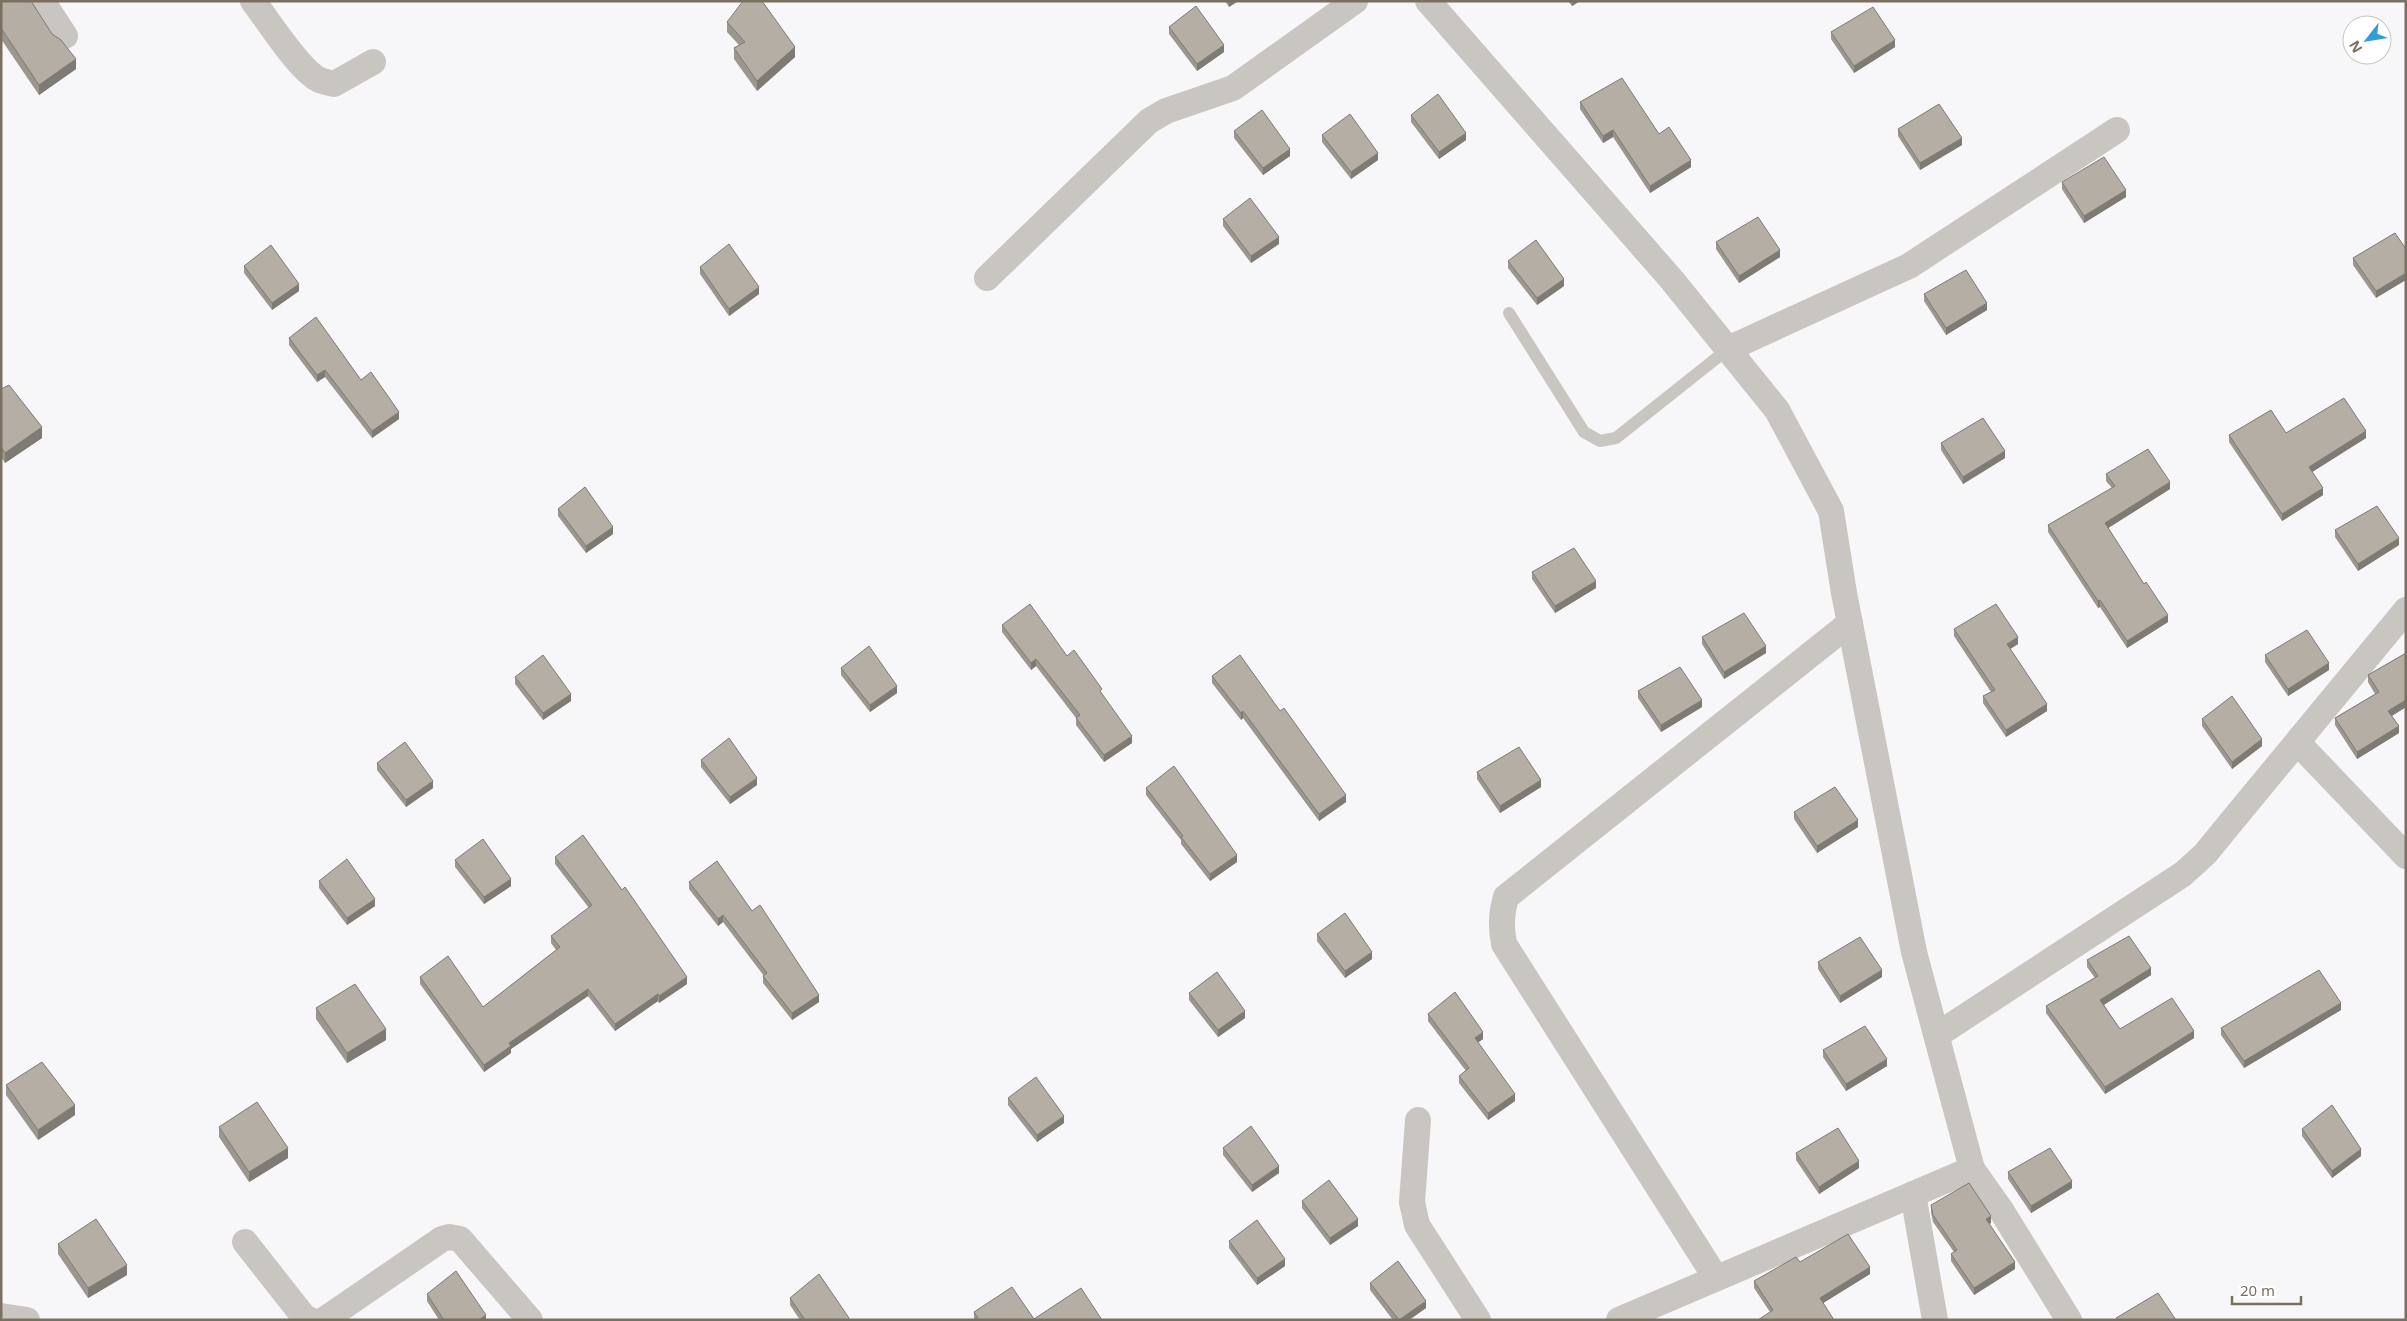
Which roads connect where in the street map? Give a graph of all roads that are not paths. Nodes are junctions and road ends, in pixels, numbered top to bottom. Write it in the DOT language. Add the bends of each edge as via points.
graph roads {
  1 [pos="42,1"];
  2 [pos="253,1"];
  3 [pos="1355,1"];
  4 [pos="1428,1"];
  5 [pos="65,36"];
  6 [pos="373,62"];
  7 [pos="2117,130"];
  8 [pos="987,278"];
  9 [pos="1509,313"];
  10 [pos="1728,349"];
  11 [pos="2406,610"];
  12 [pos="1850,623"];
  13 [pos="2298,743"];
  14 [pos="2406,856"];
  15 [pos="1937,1035"];
  16 [pos="1418,1120"];
  17 [pos="1972,1168"];
  18 [pos="1913,1194"];
  19 [pos="245,1242"];
  20 [pos="1716,1278"];
  21 [pos="1,1316"];
  22 [pos="27,1320"];
  23 [pos="310,1320"];
  24 [pos="324,1320"];
  25 [pos="530,1320"];
  26 [pos="1478,1320"];
  27 [pos="1619,1320"];
  28 [pos="1935,1320"];
  29 [pos="2069,1320"];
  1 -- 5 [label="street"];
  2 -- 6 [label="street" via="311,75 321,81 334,84"];
  3 -- 8 [label="street" via="1233,88 1166,111 1149,121"];
  4 -- 10 [label="street" via="1672,280"];
  7 -- 10 [label="street" via="1910,266"];
  9 -- 10 [label="lane" via="1584,432 1600,441 1616,438"];
  10 -- 12 [label="street" via="1777,410 1831,511"];
  11 -- 13 [label="street"];
  12 -- 15 [label="street" via="1914,952"];
  12 -- 20 [label="street" via="1506,897 1502,911 1504,944"];
  13 -- 14 [label="street"];
  13 -- 15 [label="street" via="2205,854 2183,874"];
  15 -- 17 [label="street"];
  16 -- 26 [label="street" via="1412,1202 1417,1225"];
  17 -- 18 [label="street"];
  17 -- 29 [label="street"];
  18 -- 20 [label="street"];
  18 -- 28 [label="street"];
  19 -- 23 [label="street" via="304,1317"];
  20 -- 27 [label="street"];
  21 -- 22 [label="street"];
  24 -- 25 [label="street" via="448,1237 460,1240"];
}
